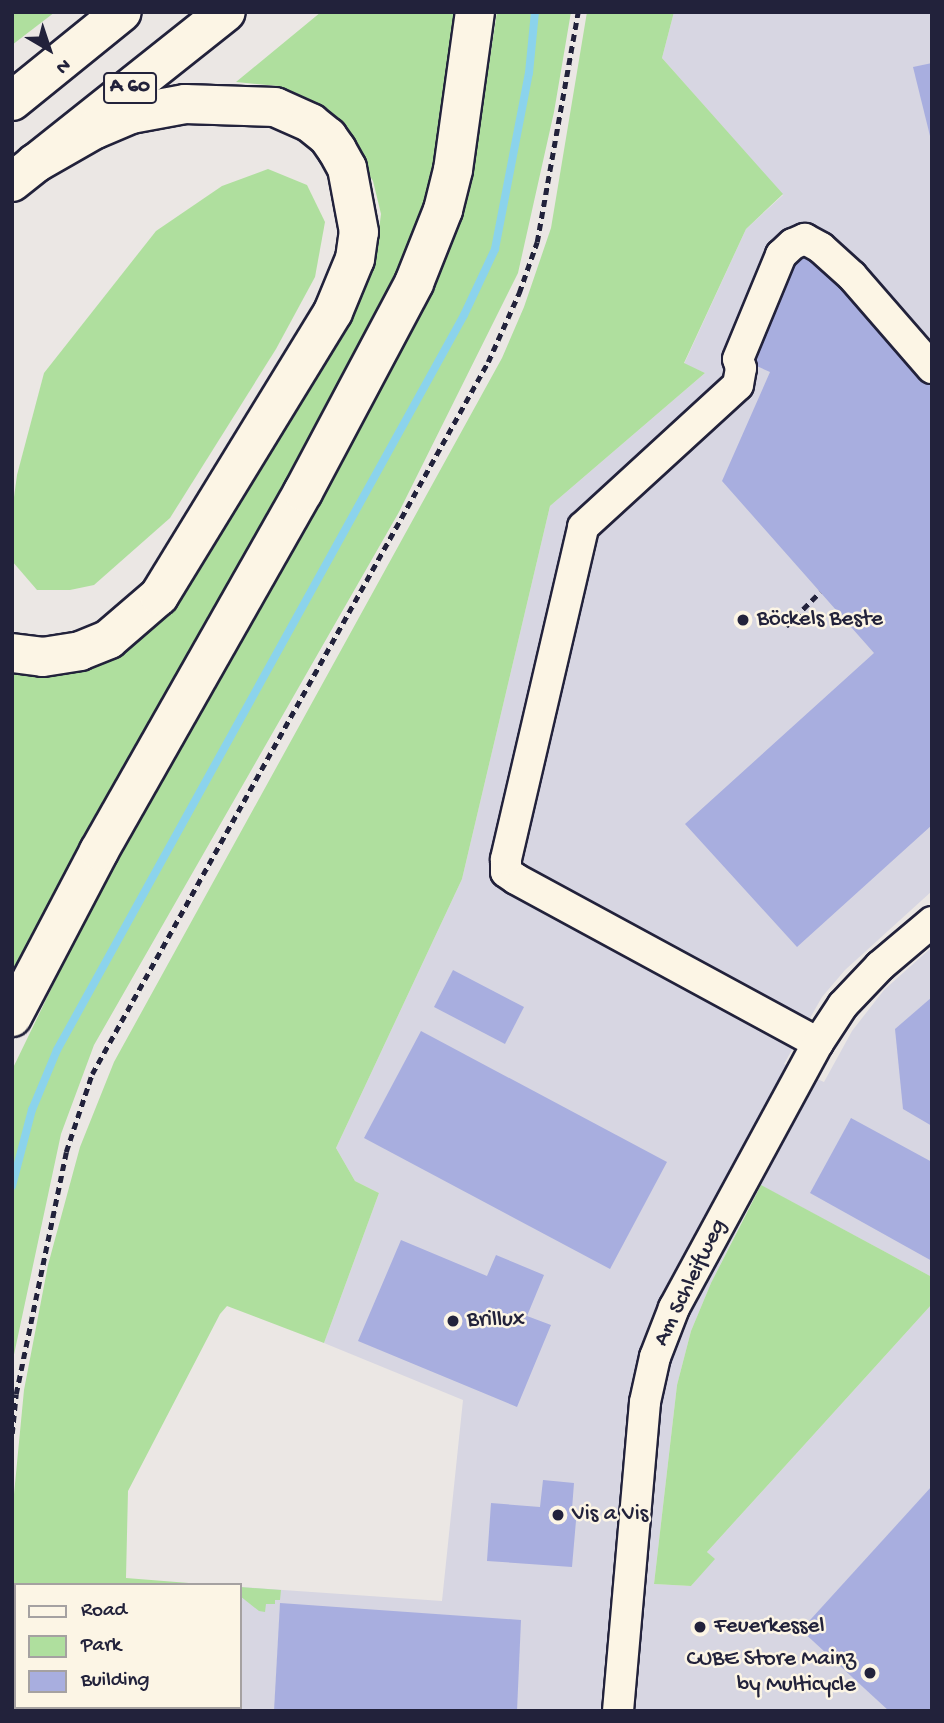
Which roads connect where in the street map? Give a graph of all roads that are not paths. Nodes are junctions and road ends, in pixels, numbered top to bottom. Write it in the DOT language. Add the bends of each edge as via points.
graph roads {
  1 [pos="122,12"];
  2 [pos="226,12"];
  3 [pos="475,12"];
  4 [pos="12,101"];
  5 [pos="23,173"];
  6 [pos="932,368"];
  7 [pos="12,653"];
  8 [pos="932,922"];
  9 [pos="12,1017"];
  10 [pos="818,1043"];
  11 [pos="618,1711"];
  1 -- 4 [label="highway, A 60"];
  2 -- 5 [label="highway, A 60"];
  3 -- 9 [label="highway" via="453,170 443,210 414,283"];
  5 -- 7 [label="highway" via="94,129 131,114 186,104 275,107 311,123 337,150 350,180 359,232 355,259 333,312 159,596 109,639 80,651 43,657"];
  6 -- 10 [label="street" via="852,276 821,248 806,239 781,256 738,359 738,384 583,527 506,859 506,872 516,880"];
  8 -- 10 [label="street, Am Schleifweg" via="866,980"];
  10 -- 11 [label="street, Am Schleifweg" via="674,1308 655,1357 645,1402"];
}
